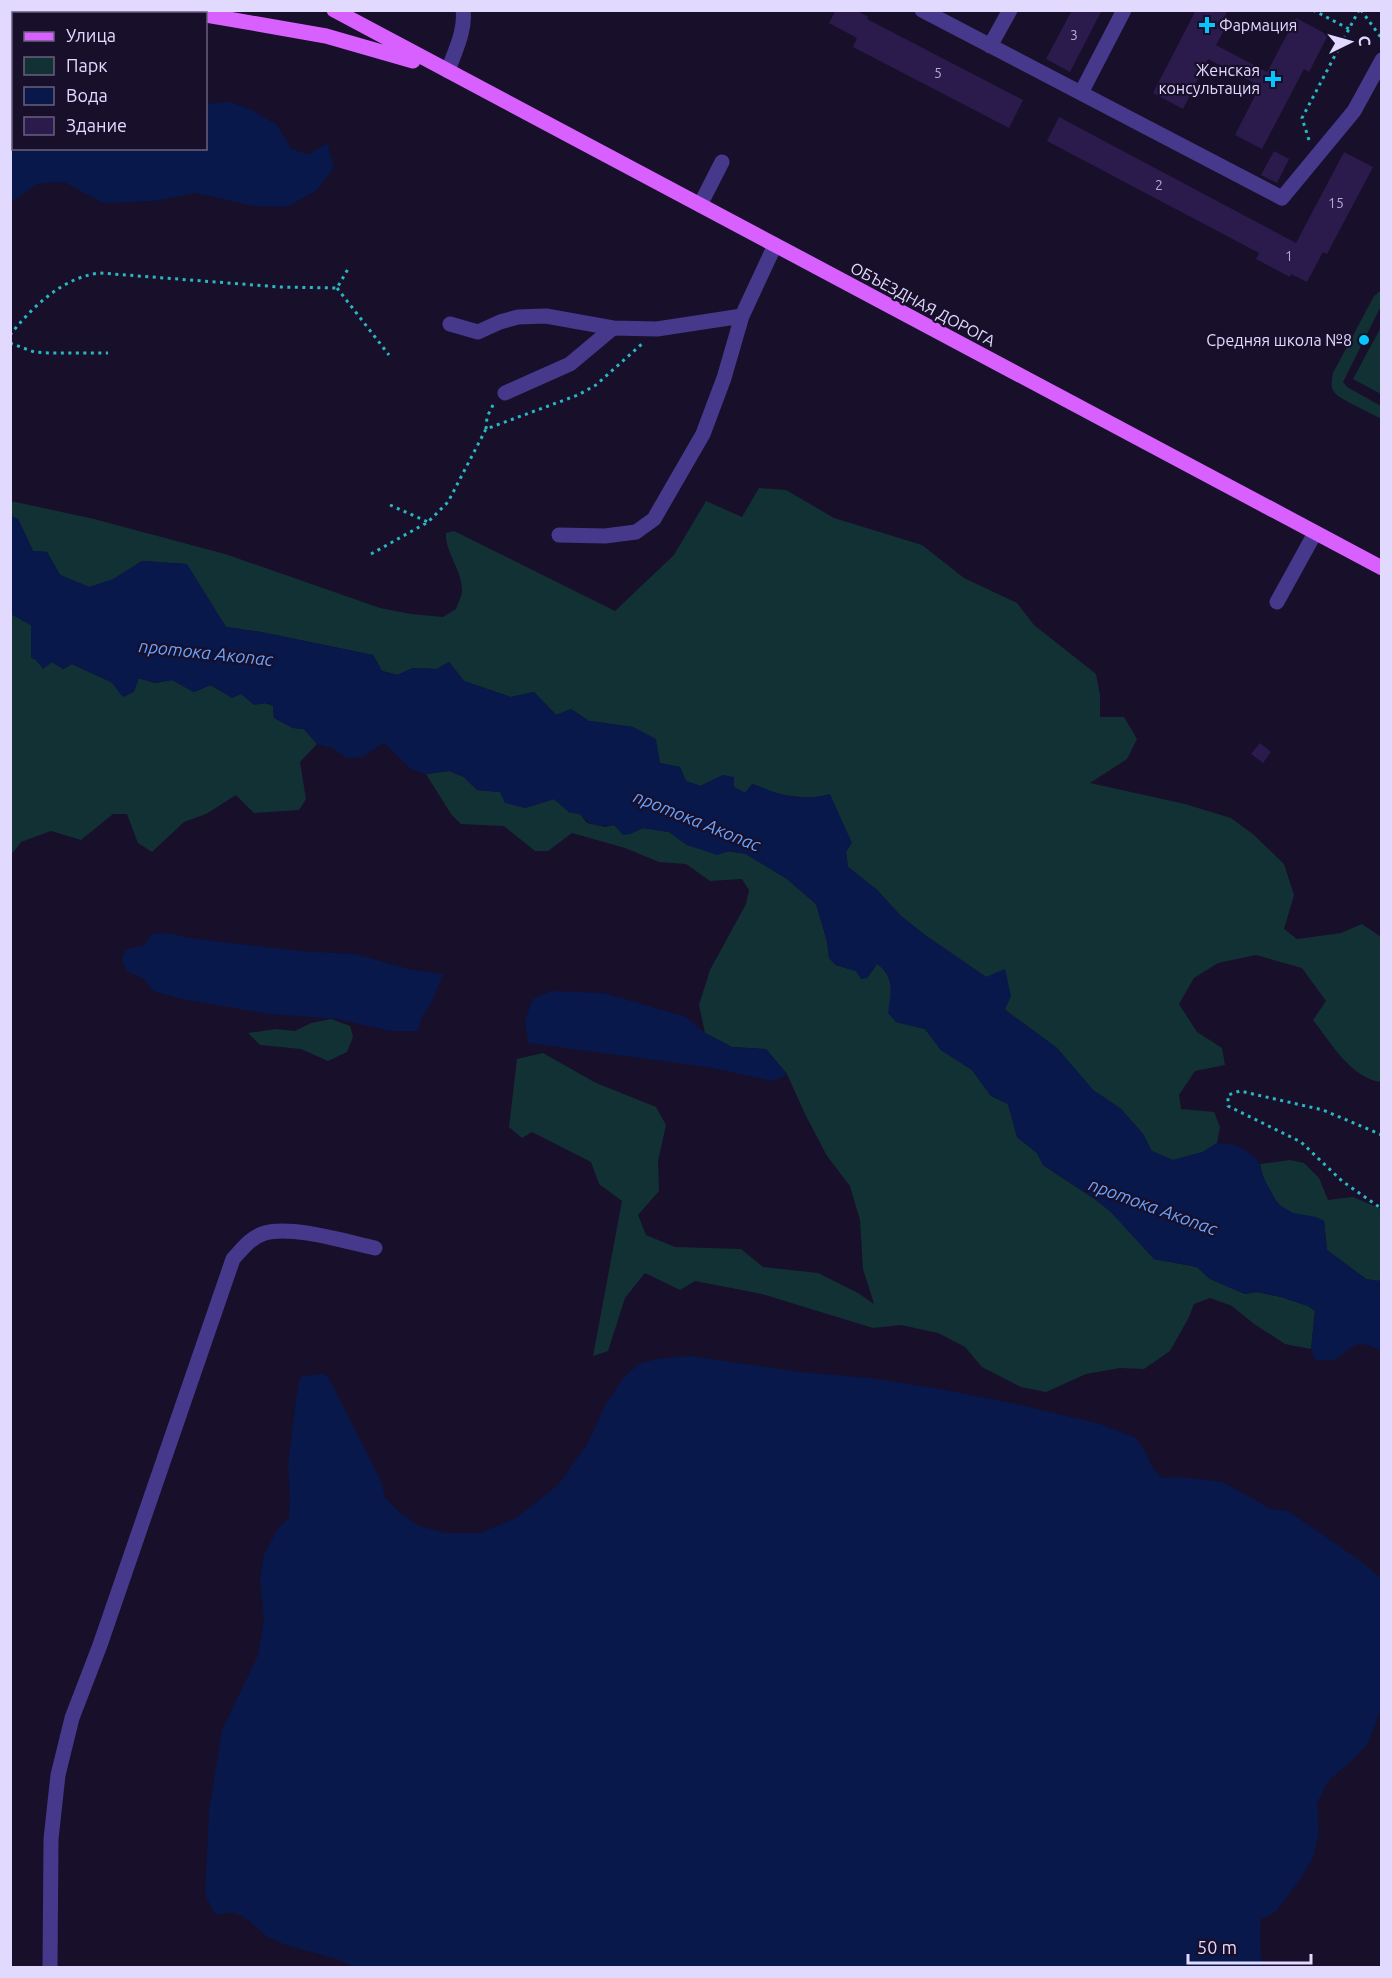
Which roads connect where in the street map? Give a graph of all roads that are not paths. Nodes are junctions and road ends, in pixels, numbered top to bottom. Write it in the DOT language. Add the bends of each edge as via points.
graph roads {
  1 [pos="334,10"];
  2 [pos="463,10"];
  3 [pos="922,10"];
  4 [pos="1010,10"];
  5 [pos="1124,10"];
  6 [pos="207,15"];
  7 [pos="990,46"];
  8 [pos="1382,60"];
  9 [pos="448,71"];
  10 [pos="1081,93"];
  11 [pos="722,162"];
  12 [pos="700,205"];
  13 [pos="775,245"];
  14 [pos="742,316"];
  15 [pos="450,324"];
  16 [pos="613,328"];
  17 [pos="505,393"];
  18 [pos="1315,533"];
  19 [pos="559,535"];
  20 [pos="1382,567"];
  21 [pos="1277,602"];
  22 [pos="375,1248"];
  23 [pos="50,1968"];
  1 -- 9 [label="main road"];
  2 -- 9 [label="lane" via="462,28"];
  3 -- 7 [label="lane"];
  4 -- 7 [label="lane"];
  5 -- 10 [label="lane"];
  6 -- 9 [label="main road" via="326,36"];
  7 -- 10 [label="lane"];
  8 -- 10 [label="lane" via="1354,111 1282,198"];
  9 -- 12 [label="main road, ОБЪЕЗДНАЯ ДОРОГА"];
  11 -- 12 [label="lane"];
  12 -- 13 [label="main road, ОБЪЕЗДНАЯ ДОРОГА"];
  13 -- 14 [label="lane"];
  13 -- 18 [label="main road, ОБЪЕЗДНАЯ ДОРОГА"];
  14 -- 16 [label="lane" via="657,329"];
  14 -- 19 [label="lane" via="703,434 654,519 636,532"];
  15 -- 16 [label="lane" via="478,332 518,317 546,316"];
  16 -- 17 [label="lane" via="570,364"];
  18 -- 20 [label="main road, ОБЪЕЗДНАЯ ДОРОГА"];
  18 -- 21 [label="lane"];
  22 -- 23 [label="lane" via="290,1230 266,1233 249,1241 233,1259 72,1718 58,1775 51,1839"];
}
